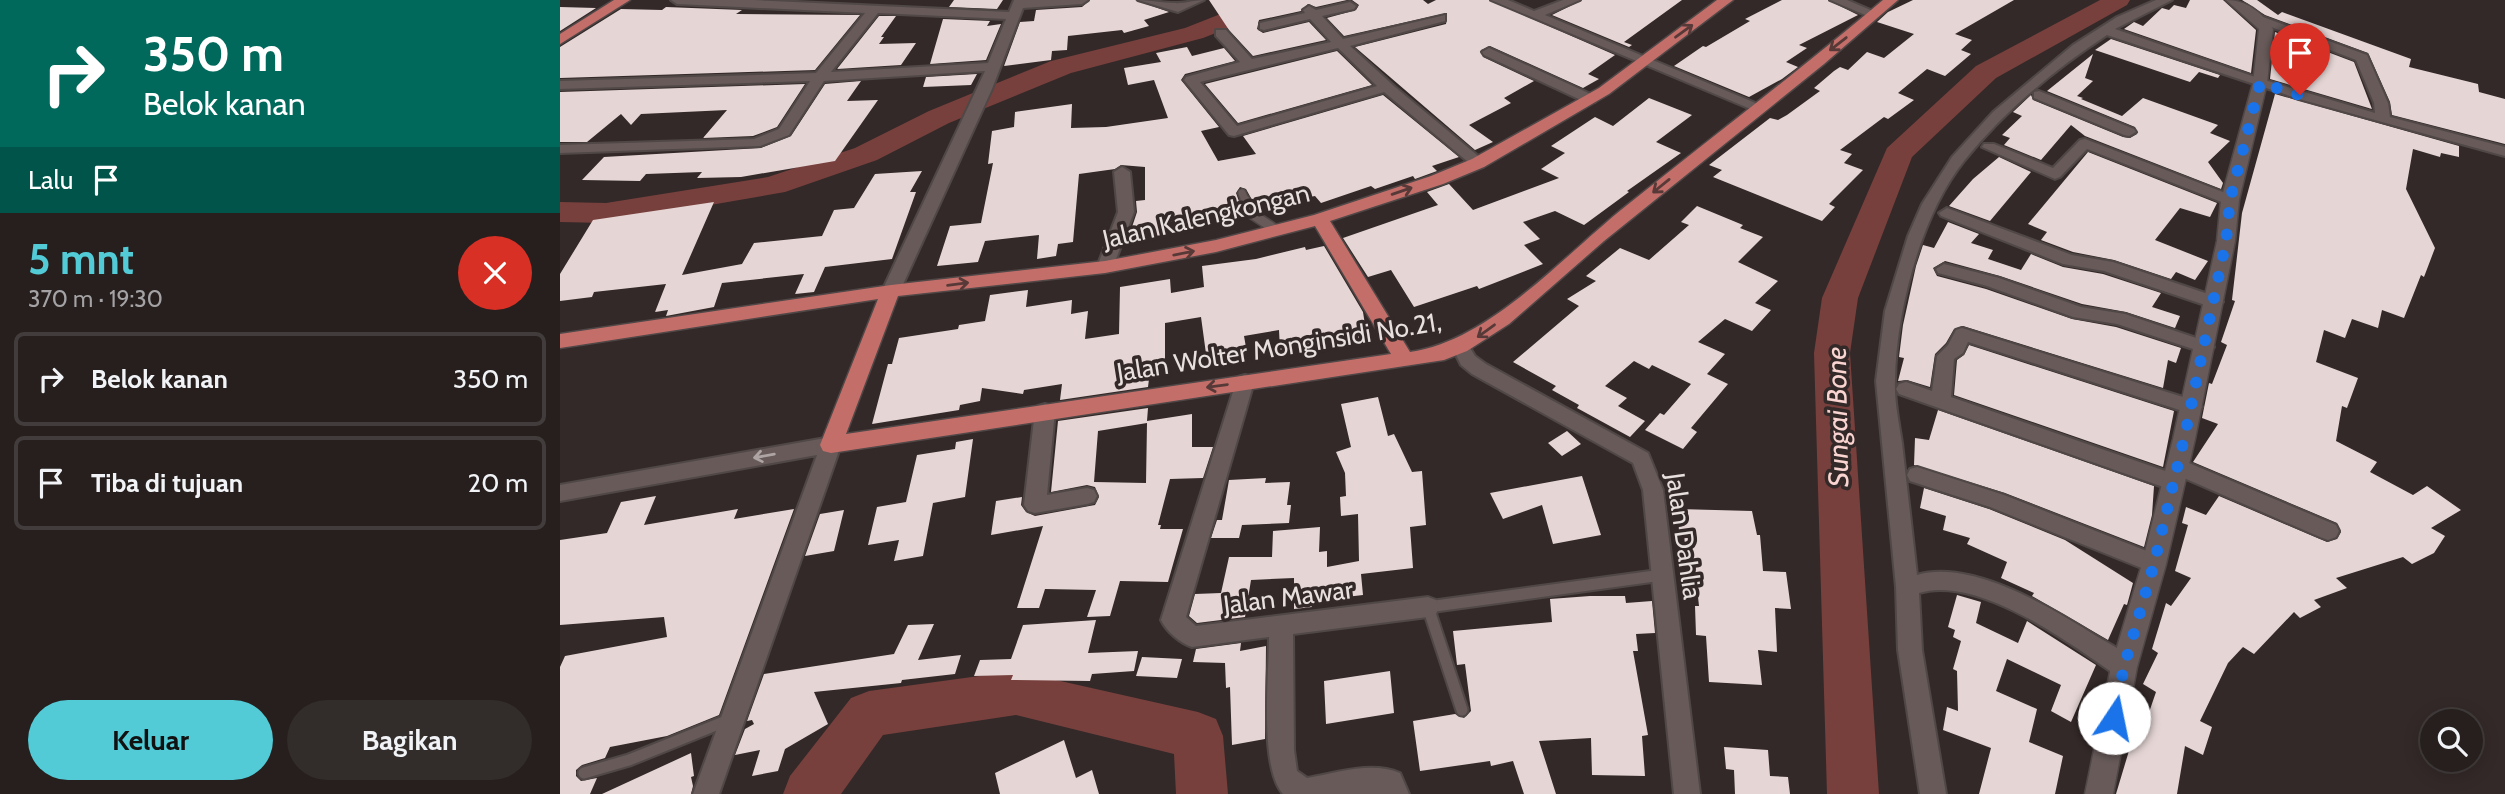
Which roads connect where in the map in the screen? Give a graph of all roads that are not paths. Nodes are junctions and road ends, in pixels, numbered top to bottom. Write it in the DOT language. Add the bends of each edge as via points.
graph roads {
  1 [pos="623,0"];
  2 [pos="677,0"];
  3 [pos="1082,0"];
  4 [pos="1144,0"];
  5 [pos="1198,0"];
  6 [pos="1497,0"];
  7 [pos="1574,0"];
  8 [pos="1726,0"];
  9 [pos="1836,0"];
  10 [pos="1891,0"];
  11 [pos="2166,0"];
  12 [pos="2233,0"];
  13 [pos="794,3"];
  14 [pos="1350,6"];
  15 [pos="1016,7"];
  16 [pos="873,11"];
  17 [pos="1311,12"];
  18 [pos="1874,14"];
  19 [pos="1533,15"];
  20 [pos="1441,19"];
  21 [pos="2259,20"];
  22 [pos="1264,26"];
  23 [pos="2105,30"];
  24 [pos="1221,33"];
  25 [pos="560,40"];
  26 [pos="1340,44"];
  27 [pos="1489,52"];
  28 [pos="1643,61"];
  29 [pos="1249,64"];
  30 [pos="992,67"];
  31 [pos="820,77"];
  32 [pos="2260,83"];
  33 [pos="560,85"];
  34 [pos="1387,87"];
  35 [pos="985,89"];
  36 [pos="2039,95"];
  37 [pos="1590,99"];
  38 [pos="1758,107"];
  39 [pos="973,114"];
  40 [pos="2383,119"];
  41 [pos="2105,122"];
  42 [pos="2129,132"];
  43 [pos="2085,143"];
  44 [pos="1989,147"];
  45 [pos="560,149"];
  46 [pos="2505,152"];
  47 [pos="1478,163"];
  48 [pos="1122,172"];
  49 [pos="1242,193"];
  50 [pos="2230,200"];
  51 [pos="1947,213"];
  52 [pos="1320,219"];
  53 [pos="1276,230"];
  54 [pos="1105,267"];
  55 [pos="1944,269"];
  56 [pos="891,291"];
  57 [pos="2214,302"];
  58 [pos="560,341"];
  59 [pos="1461,347"];
  60 [pos="2205,347"];
  61 [pos="1404,359"];
  62 [pos="1245,382"];
  63 [pos="1906,389"];
  64 [pos="1941,401"];
  65 [pos="2192,407"];
  66 [pos="1045,411"];
  67 [pos="831,444"];
  68 [pos="2175,474"];
  69 [pos="1917,475"];
  70 [pos="560,493"];
  71 [pos="1087,496"];
  72 [pos="2328,531"];
  73 [pos="2154,564"];
  74 [pos="1662,575"];
  75 [pos="1907,587"];
  76 [pos="1428,607"];
  77 [pos="1281,627"];
  78 [pos="2124,667"];
  79 [pos="1462,710"];
  80 [pos="731,719"];
  81 [pos="584,773"];
  82 [pos="706,794"];
  83 [pos="1396,794"];
  84 [pos="1687,794"];
  85 [pos="1933,794"];
  86 [pos="2099,794"];
  1 -- 25 [label="highway"];
  2 -- 13 [label="street"];
  3 -- 15 [label="street"];
  4 -- 5 [label="street" via="1177,8"];
  6 -- 19 [label="street"];
  7 -- 19 [label="street"];
  28 -- 8 [label="highway, Jalan Kalengkongan, one-way"];
  9 -- 18 [label="street"];
  10 -- 18 [label="highway, Jalan Wolter Monginsidi No.21,"];
  11 -- 23 [label="street"];
  12 -- 21 [label="street"];
  13 -- 16 [label="street"];
  14 -- 17 [label="street"];
  15 -- 16 [label="street"];
  15 -- 30 [label="street"];
  16 -- 31 [label="street"];
  17 -- 22 [label="street"];
  17 -- 26 [label="street"];
  18 -- 38 [label="highway, Jalan Wolter Monginsidi No.21,, one-way"];
  19 -- 28 [label="street"];
  20 -- 26 [label="street"];
  21 -- 32 [label="street" via="2267,37"];
  21 -- 40 [label="street" via="2362,58"];
  23 -- 32 [label="street"];
  23 -- 75 [label="street" via="2058,63 1980,134 1957,160 1916,236 1894,311 1885,381"];
  24 -- 29 [label="street"];
  26 -- 29 [label="street"];
  26 -- 34 [label="street"];
  27 -- 37 [label="street"];
  28 -- 37 [label="highway, Jalan Kalengkongan"];
  28 -- 38 [label="street"];
  29 -- 34 [label="street" via="1191,80 1234,132"];
  30 -- 31 [label="street"];
  30 -- 35 [label="street"];
  31 -- 33 [label="street"];
  31 -- 45 [label="street" via="784,132 767,141"];
  32 -- 40 [label="street"];
  32 -- 50 [label="street"];
  34 -- 47 [label="street"];
  35 -- 39 [label="street"];
  36 -- 41 [label="street"];
  37 -- 47 [label="highway, Jalan Kalengkongan"];
  38 -- 59 [label="highway, Jalan Wolter Monginsidi No.21,, one-way" via="1484,334"];
  39 -- 56 [label="street"];
  40 -- 46 [label="street"];
  41 -- 42 [label="street"];
  41 -- 43 [label="street"];
  43 -- 44 [label="street" via="2055,174"];
  43 -- 50 [label="street"];
  52 -- 47 [label="highway, Jalan Kalengkongan, one-way"];
  48 -- 54 [label="street" via="1126,212"];
  49 -- 53 [label="lane" via="1252,214"];
  50 -- 57 [label="street"];
  51 -- 57 [label="street" via="2069,260 2107,266"];
  52 -- 53 [label="highway, Jalan Kalengkongan"];
  52 -- 61 [label="highway"];
  54 -- 53 [label="highway, Jalan Kalengkongan, one-way"];
  56 -- 54 [label="highway, Jalan Kalengkongan, one-way"];
  55 -- 60 [label="street" via="2079,313 2119,318"];
  56 -- 58 [label="highway, Jalan Kalengkongan"];
  56 -- 67 [label="highway"];
  57 -- 60 [label="street"];
  59 -- 61 [label="highway, Jalan Wolter Monginsidi No.21,"];
  59 -- 74 [label="street, Jalan Dahlia" via="1479,369 1641,458 1653,490"];
  60 -- 65 [label="street"];
  61 -- 62 [label="highway, Jalan Wolter Monginsidi No.21,"];
  62 -- 66 [label="highway, Jalan Wolter Monginsidi No.21,, one-way"];
  62 -- 77 [label="street, Jalan Mawar" via="1172,620 1192,637"];
  63 -- 64 [label="street"];
  64 -- 65 [label="street" via="1946,356 1956,349 1962,334"];
  64 -- 68 [label="street"];
  65 -- 68 [label="street"];
  66 -- 67 [label="highway, Jalan Wolter Monginsidi No.21,"];
  66 -- 71 [label="street" via="1035,505"];
  67 -- 70 [label="street, Jalan Wolter Monginsidi No.21,, one-way"];
  67 -- 80 [label="street"];
  68 -- 72 [label="street"];
  68 -- 73 [label="street"];
  69 -- 73 [label="street" via="1997,501"];
  73 -- 78 [label="street"];
  74 -- 76 [label="lane, Jalan Mawar"];
  74 -- 84 [label="street, Jalan Dahlia"];
  75 -- 78 [label="street" via="1929,581 1970,585 2057,623"];
  75 -- 85 [label="street" via="1910,650"];
  76 -- 77 [label="street, Jalan Mawar"];
  76 -- 79 [label="lane"];
  77 -- 83 [label="street" via="1285,777 1295,788 1307,791 1350,782 1391,782"];
  78 -- 86 [label="street"];
  80 -- 81 [label="lane"];
  80 -- 82 [label="street"];
}
